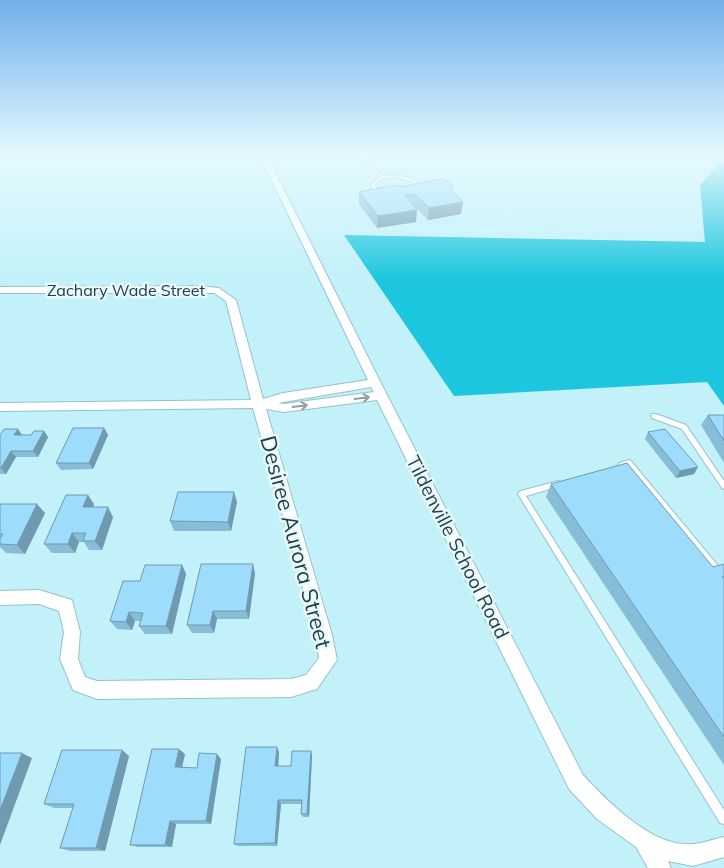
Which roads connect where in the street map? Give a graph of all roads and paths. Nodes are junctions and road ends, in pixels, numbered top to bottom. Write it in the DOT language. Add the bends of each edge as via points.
graph roads {
  1 [pos="283,197"];
  2 [pos="0,290"];
  3 [pos="378,389"];
  4 [pos="258,404"];
  5 [pos="0,407"];
  6 [pos="654,416"];
  7 [pos="611,468"];
  8 [pos="566,481"];
  9 [pos="724,486"];
  10 [pos="724,579"];
  11 [pos="0,598"];
  12 [pos="724,820"];
  13 [pos="643,840"];
  14 [pos="724,847"];
  15 [pos="660,868"];
  1 -- 3 [label="street, Tildenville School Road"];
  2 -- 4 [label="street, Zachary Wade Street" via="216,290 231,300"];
  3 -- 4 [label="street" via="284,408"];
  3 -- 13 [label="street, Tildenville School Road" via="576,782 604,812"];
  4 -- 5 [label="street"];
  4 -- 11 [label="street, Desiree Aurora Street" via="324,635 328,660 312,683 291,688 97,690 80,684 69,660 72,632 66,605 39,597"];
  6 -- 9 [label="lane" via="684,427"];
  7 -- 10 [label="lane" via="629,463"];
  8 -- 12 [label="lane" via="521,494"];
  13 -- 14 [label="street, Tildenville School Road" via="671,852 694,855"];
  13 -- 15 [label="street"];
}
